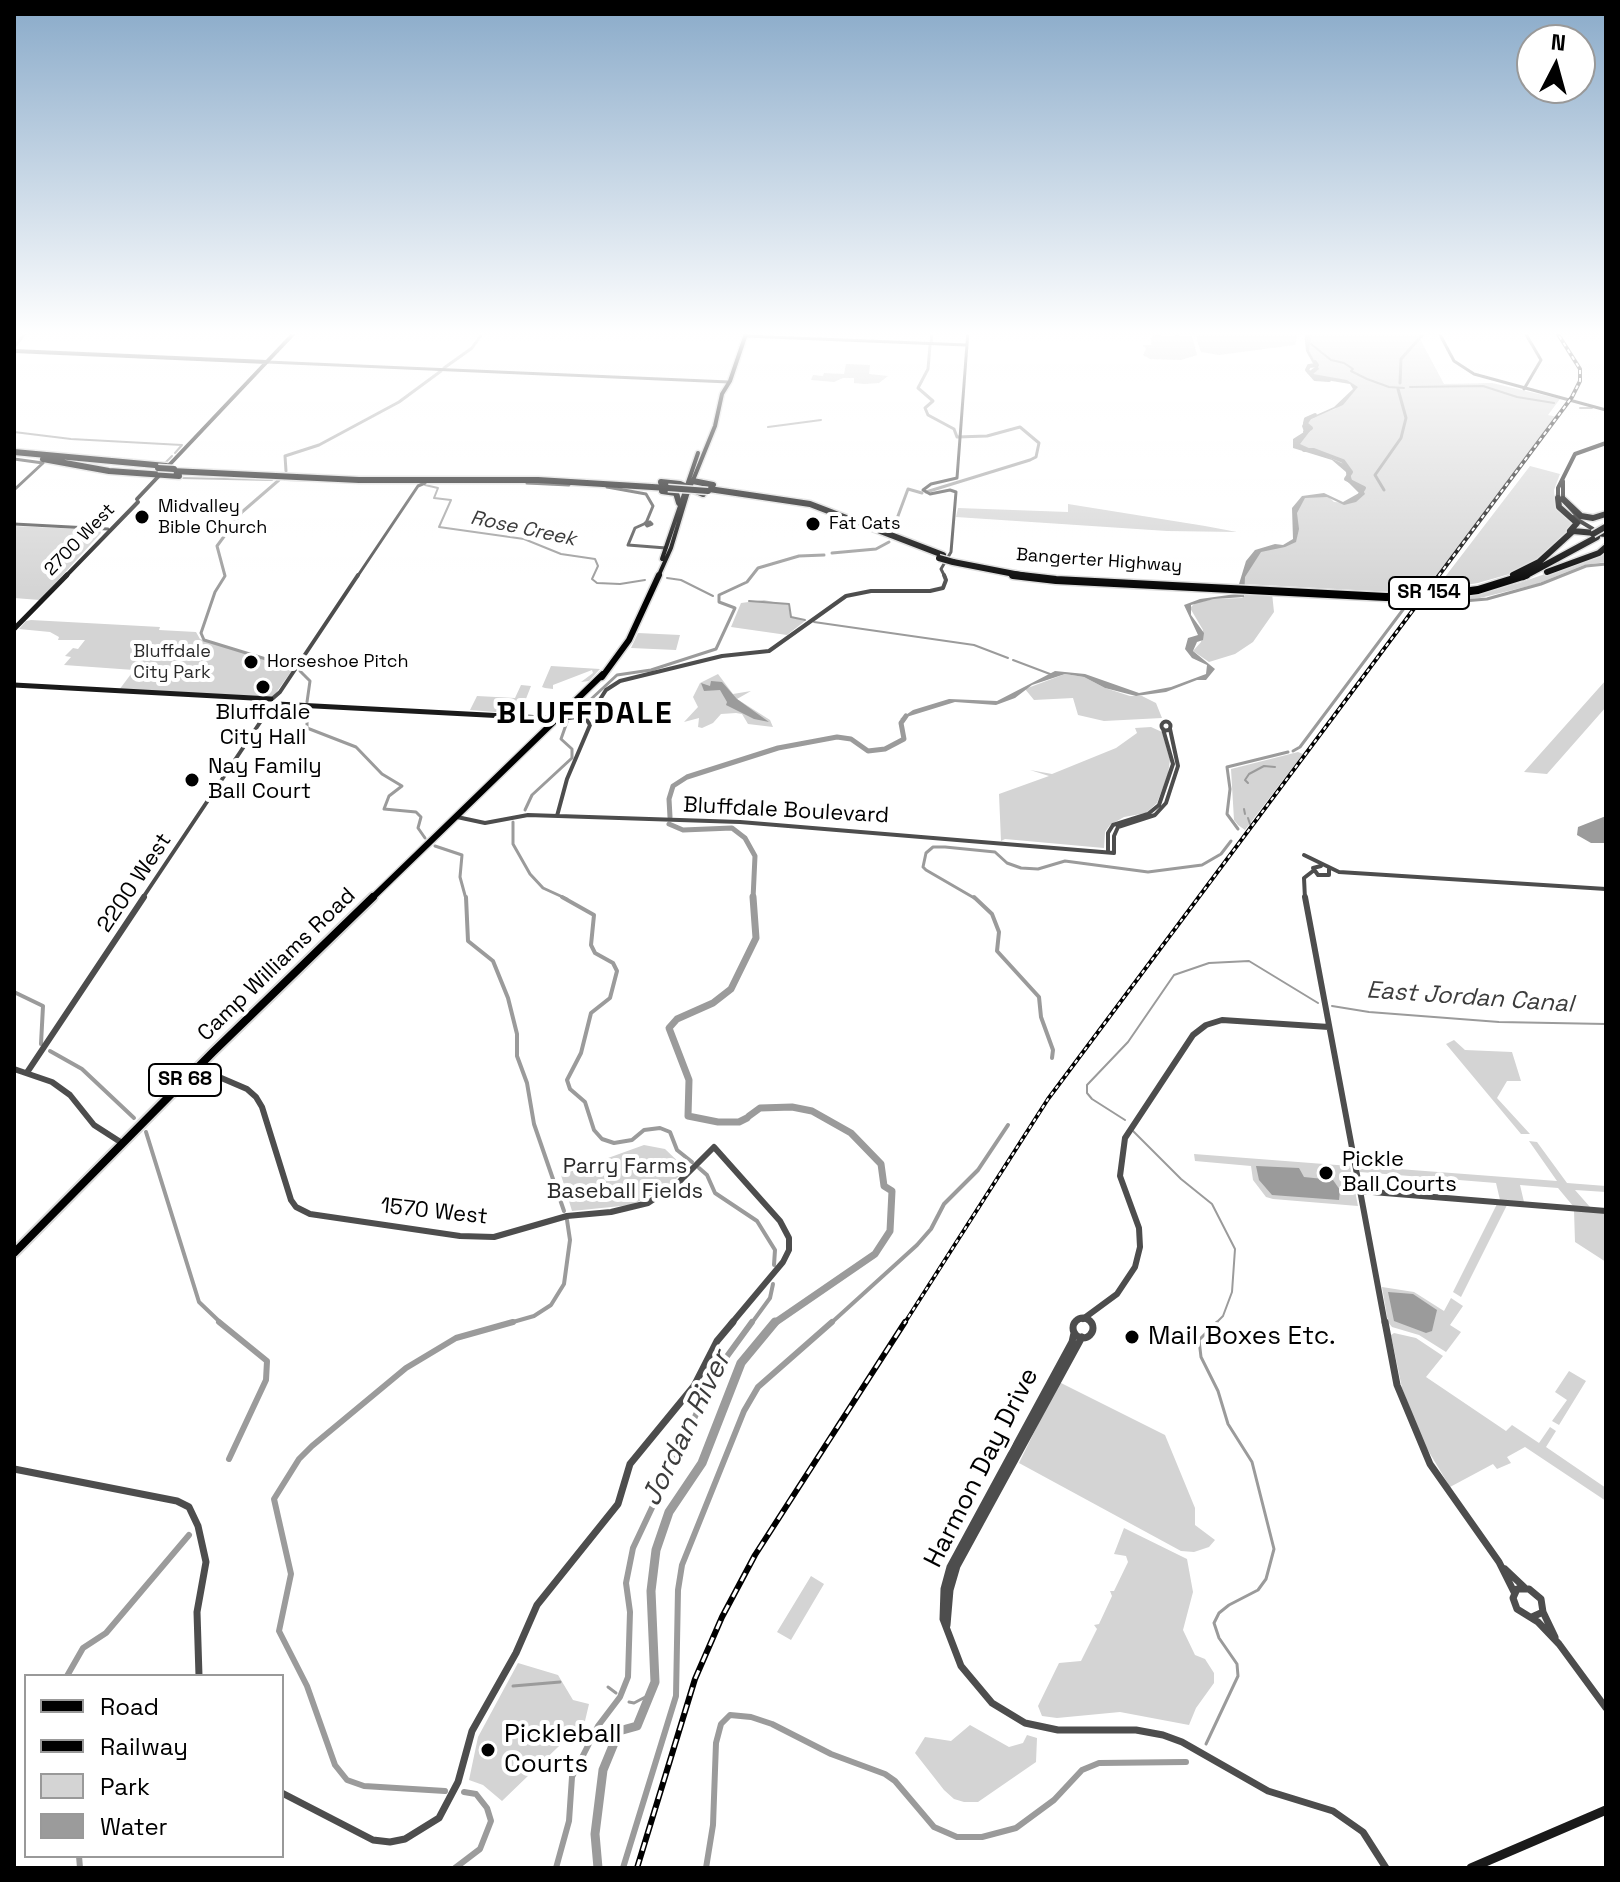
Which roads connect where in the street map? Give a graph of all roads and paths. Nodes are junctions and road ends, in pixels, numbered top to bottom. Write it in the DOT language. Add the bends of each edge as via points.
graph roads {
  1 [pos="217,419"];
  2 [pos="716,419"];
  3 [pos="961,419"];
  4 [pos="1606,443"];
  5 [pos="14,454"];
  6 [pos="172,469"];
  7 [pos="158,471"];
  8 [pos="323,479"];
  9 [pos="689,484"];
  10 [pos="666,486"];
  11 [pos="14,490"];
  12 [pos="707,490"];
  13 [pos="1560,499"];
  14 [pos="682,503"];
  15 [pos="1606,514"];
  16 [pos="14,524"];
  17 [pos="108,529"];
  18 [pos="1602,533"];
  19 [pos="1555,547"];
  20 [pos="666,548"];
  21 [pos="1606,549"];
  22 [pos="941,557"];
  23 [pos="955,561"];
  24 [pos="662,564"];
  25 [pos="1505,584"];
  26 [pos="1216,587"];
  27 [pos="1469,588"];
  28 [pos="1253,589"];
  29 [pos="14,629"];
  30 [pos="14,685"];
  31 [pos="275,701"];
  32 [pos="585,717"];
  33 [pos="559,718"];
  34 [pos="557,816"];
  35 [pos="457,817"];
  36 [pos="1111,853"];
  37 [pos="1313,870"];
  38 [pos="1327,870"];
  39 [pos="1320,876"];
  40 [pos="1303,887"];
  41 [pos="1606,889"];
  42 [pos="1329,1027"];
  43 [pos="197,1068"];
  44 [pos="14,1069"];
  45 [pos="28,1071"];
  46 [pos="122,1143"];
  47 [pos="1360,1191"];
  48 [pos="1606,1211"];
  49 [pos="14,1253"];
  50 [pos="1099,1310"];
  51 [pos="1083,1319"];
  52 [pos="1091,1325"];
  53 [pos="1078,1335"];
  54 [pos="14,1469"];
  55 [pos="1499,1562"];
  56 [pos="1525,1588"];
  57 [pos="1514,1592"];
  58 [pos="1543,1612"];
  59 [pos="1532,1617"];
  60 [pos="1559,1644"];
  61 [pos="199,1674"];
  62 [pos="1606,1708"];
  63 [pos="284,1794"];
  64 [pos="1606,1810"];
  65 [pos="1386,1868"];
  66 [pos="1471,1868"];
  1 -- 6 [label="main road"];
  2 -- 9 [label="main road, SR 68"];
  3 -- 32 [label="street" via="957,478 923,490 956,492 952,544 941,569 943,588 846,596 769,651 620,681"];
  4 -- 13 [label="main road" via="1579,451"];
  5 -- 6 [label="highway"];
  5 -- 7 [label="highway" via="97,469"];
  5 -- 11 [label="street" via="43,463"];
  6 -- 7 [label="highway, Bangerter Highway / SR 154, bridge"];
  6 -- 8 [label="highway, Bangerter Highway / SR 154"];
  6 -- 10 [label="highway, Bangerter Highway / SR 154"];
  7 -- 8 [label="highway"];
  7 -- 17 [label="main road, 2700 West"];
  8 -- 10 [label="highway, Bangerter Highway / SR 154"];
  9 -- 10 [label="highway"];
  9 -- 10 [label="highway"];
  9 -- 12 [label="highway"];
  9 -- 14 [label="main road, SR 68"];
  10 -- 12 [label="highway, Bangerter Highway / SR 154, bridge"];
  10 -- 14 [label="highway"];
  12 -- 14 [label="highway"];
  12 -- 22 [label="highway, Bangerter Highway / SR 154" via="787,502"];
  12 -- 22 [label="highway, Bangerter Highway / SR 154" via="807,501"];
  13 -- 15 [label="highway" via="1581,516"];
  13 -- 18 [label="main road" via="1568,513"];
  13 -- 19 [label="highway" via="1558,506 1577,524"];
  14 -- 20 [label="main road, SR 68"];
  14 -- 24 [label="main road, SR 68"];
  15 -- 18 [label="highway" via="1597,521"];
  16 -- 17 [label="street"];
  17 -- 29 [label="main road, 2700 West"];
  18 -- 19 [label="highway" via="1573,531"];
  18 -- 25 [label="highway, Bangerter Highway / SR 154"];
  18 -- 27 [label="highway, Bangerter Highway / SR 154" via="1532,569"];
  19 -- 27 [label="highway" via="1523,571"];
  20 -- 24 [label="main road, SR 68"];
  20 -- 31 [label="street, 2200 West" via="628,545 637,527 647,523 653,506 642,492 530,483 419,484"];
  21 -- 25 [label="highway"];
  22 -- 23 [label="highway, Bangerter Highway / SR 154, bridge"];
  23 -- 26 [label="highway, Bangerter Highway / SR 154" via="1041,579"];
  23 -- 26 [label="highway, Bangerter Highway / SR 154" via="1024,573 1119,580 1129,576"];
  24 -- 33 [label="main road, Camp Williams Road / SR 68" via="633,634 614,663"];
  25 -- 28 [label="highway, Bangerter Highway / SR 154" via="1419,597"];
  26 -- 28 [label="highway, Bangerter Highway / SR 154"];
  27 -- 28 [label="highway, Bangerter Highway / SR 154" via="1395,594"];
  30 -- 31 [label="main road"];
  31 -- 33 [label="main road"];
  31 -- 45 [label="street, 2200 West"];
  32 -- 33 [label="street"];
  32 -- 34 [label="street" via="590,725"];
  33 -- 35 [label="main road, Camp Williams Road / SR 68"];
  34 -- 35 [label="street, Bluffdale Boulevard" via="523,815 485,823"];
  34 -- 36 [label="street, Bluffdale Boulevard" via="826,828"];
  35 -- 43 [label="main road, Camp Williams Road / SR 68"];
  36 -- 36 [label="street" via="1118,827 1155,815 1165,806 1178,766 1171,725 1160,725 1173,764 1159,805 1151,813 1113,825 1108,833"];
  37 -- 38 [label="street"];
  37 -- 38 [label="street" via="1304,855"];
  37 -- 39 [label="street"];
  37 -- 40 [label="street"];
  38 -- 39 [label="street"];
  38 -- 41 [label="street"];
  39 -- 40 [label="street"];
  40 -- 42 [label="street"];
  42 -- 47 [label="street"];
  42 -- 50 [label="street" via="1222,1020 1193,1035 1126,1133 1120,1176 1138,1224 1139,1254 1125,1285"];
  43 -- 46 [label="main road, Camp Williams Road / SR 68"];
  43 -- 63 [label="street, 1570 West" via="256,1097 291,1200 300,1210 317,1215 494,1237 567,1216 648,1203 678,1183 714,1147 787,1232 789,1250 783,1262 717,1341 694,1386 630,1464 618,1504 537,1605 472,1731 458,1782 439,1818 405,1839 373,1840"];
  44 -- 45 [label="street"];
  45 -- 46 [label="street" via="61,1088 94,1125"];
  46 -- 49 [label="main road, Camp Williams Road / SR 68"];
  47 -- 48 [label="street"];
  47 -- 55 [label="street" via="1394,1375 1408,1417 1436,1474"];
  50 -- 51 [label="street"];
  50 -- 52 [label="street"];
  51 -- 52 [label="street"];
  51 -- 53 [label="street" via="1074,1322"];
  52 -- 53 [label="street" via="1092,1333"];
  53 -- 65 [label="street, Harmon Day Drive" via="957,1566 947,1626 973,1683 1014,1717 1049,1729 1136,1730 1172,1738 1268,1791 1345,1817 1368,1838"];
  54 -- 61 [label="street" via="177,1501 191,1509 206,1562 197,1612"];
  55 -- 56 [label="street"];
  55 -- 57 [label="street"];
  56 -- 57 [label="street"];
  56 -- 58 [label="street" via="1539,1596"];
  57 -- 59 [label="street" via="1517,1609"];
  58 -- 59 [label="street"];
  58 -- 60 [label="street"];
  59 -- 60 [label="street"];
  60 -- 62 [label="street"];
  64 -- 66 [label="main road"];
}
